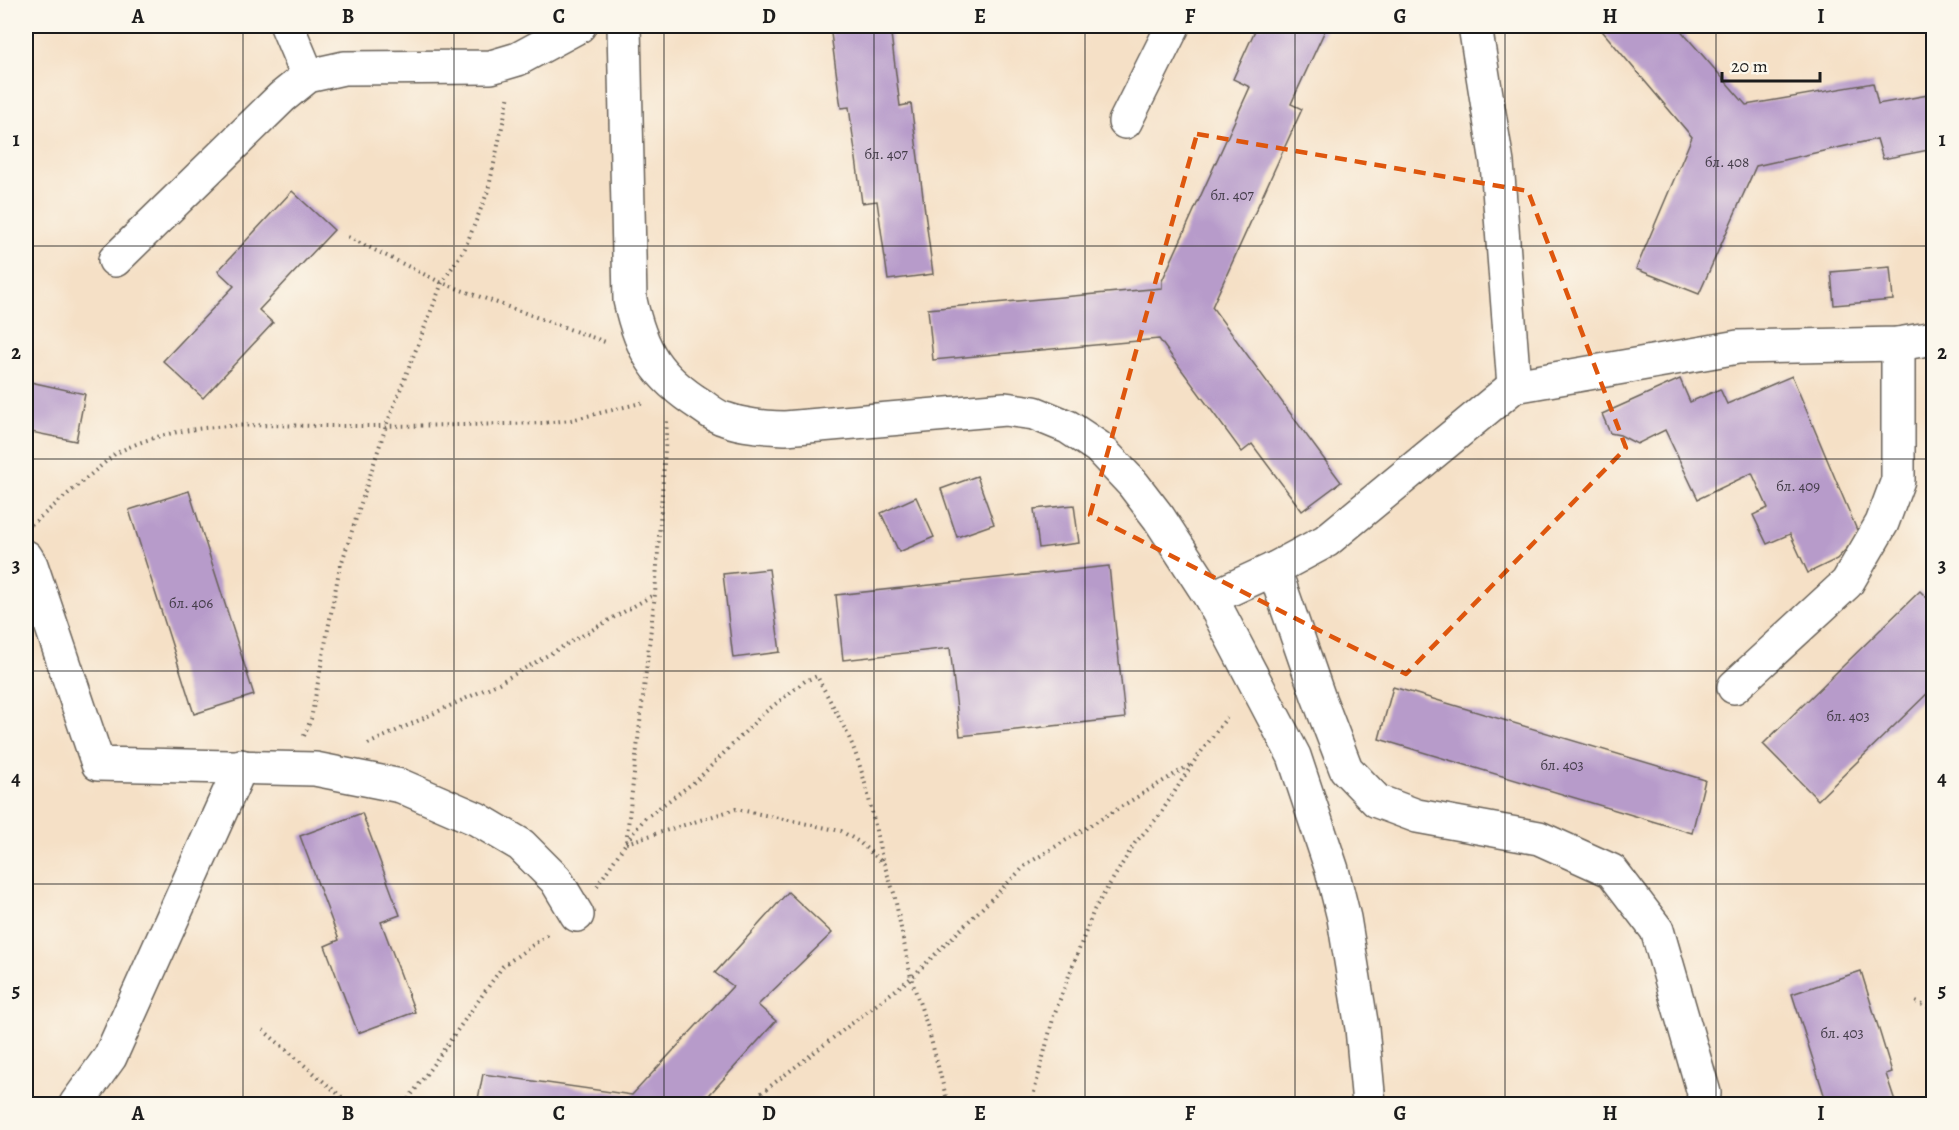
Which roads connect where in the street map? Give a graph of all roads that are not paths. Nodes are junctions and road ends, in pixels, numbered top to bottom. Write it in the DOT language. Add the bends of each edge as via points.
graph roads {
  1 [pos="287,26"];
  2 [pos="579,26"];
  3 [pos="624,26"];
  4 [pos="1173,26"];
  5 [pos="1475,26"];
  6 [pos="308,76"];
  7 [pos="1125,122"];
  8 [pos="115,260"];
  9 [pos="1934,338"];
  10 [pos="1898,344"];
  11 [pos="1514,386"];
  12 [pos="26,557"];
  13 [pos="1274,569"];
  14 [pos="1211,598"];
  15 [pos="1734,687"];
  16 [pos="241,766"];
  17 [pos="577,915"];
  18 [pos="76,1104"];
  19 [pos="1369,1104"];
  20 [pos="1703,1104"];
  1 -- 6 [label="lane"];
  2 -- 6 [label="lane" via="518,59 491,67 344,68"];
  3 -- 14 [label="lane" via="630,300 636,330 657,369 681,393 723,419 785,428 1005,410 1034,413 1068,427 1098,447 1160,518"];
  4 -- 7 [label="lane"];
  5 -- 11 [label="lane" via="1497,163"];
  6 -- 8 [label="lane"];
  9 -- 10 [label="lane"];
  10 -- 11 [label="lane" via="1738,347"];
  10 -- 15 [label="lane" via="1898,480 1882,523 1847,583"];
  11 -- 13 [label="lane" via="1326,540"];
  12 -- 16 [label="lane" via="98,764"];
  13 -- 14 [label="lane"];
  13 -- 20 [label="lane" via="1346,769 1377,801 1417,816 1539,838 1612,871 1657,930 1704,1093"];
  14 -- 19 [label="lane" via="1294,756 1332,870 1355,980"];
  16 -- 17 [label="lane" via="303,768 401,786 477,819 521,845 556,880"];
  16 -- 18 [label="lane" via="110,1057"];
}
